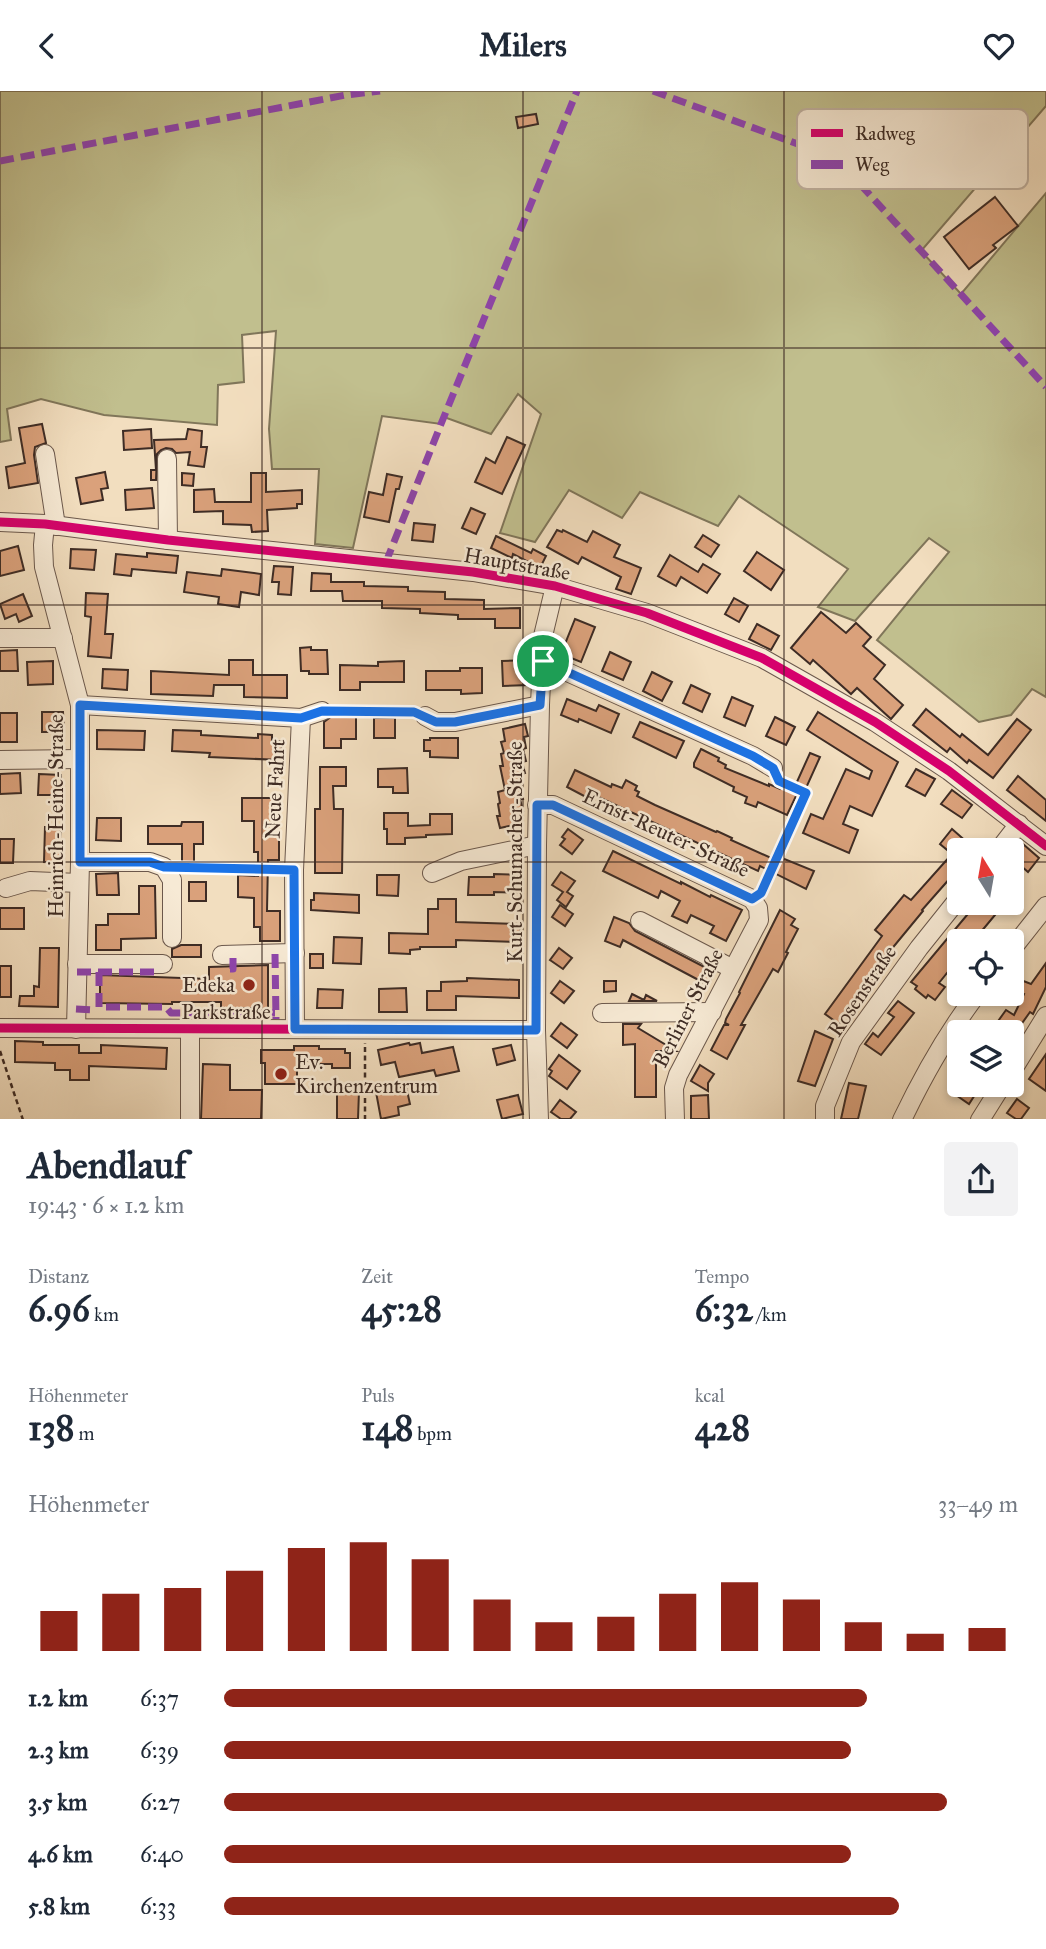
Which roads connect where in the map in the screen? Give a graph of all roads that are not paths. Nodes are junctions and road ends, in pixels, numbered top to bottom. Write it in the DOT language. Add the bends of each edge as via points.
graph roads {
  1 [pos="45,454"];
  2 [pos="167,459"];
  3 [pos="0,521"];
  4 [pos="51,525"];
  5 [pos="168,540"];
  6 [pos="555,586"];
  7 [pos="0,638"];
  8 [pos="62,638"];
  9 [pos="543,661"];
  10 [pos="80,705"];
  11 [pos="540,705"];
  12 [pos="322,711"];
  13 [pos="425,716"];
  14 [pos="301,718"];
  15 [pos="79,759"];
  16 [pos="0,760"];
  17 [pos="773,768"];
  18 [pos="537,805"];
  19 [pos="1019,824"];
  20 [pos="1008,838"];
  21 [pos="537,845"];
  22 [pos="1046,846"];
  23 [pos="80,862"];
  24 [pos="432,873"];
  25 [pos="79,883"];
  26 [pos="6,888"];
  27 [pos="1046,906"];
  28 [pos="947,913"];
  29 [pos="759,920"];
  30 [pos="640,921"];
  31 [pos="1024,934"];
  32 [pos="172,938"];
  33 [pos="295,953"];
  34 [pos="222,955"];
  35 [pos="77,964"];
  36 [pos="163,964"];
  37 [pos="733,969"];
  38 [pos="968,1006"];
  39 [pos="712,1012"];
  40 [pos="603,1013"];
  41 [pos="1046,1016"];
  42 [pos="0,1028"];
  43 [pos="295,1029"];
  44 [pos="76,1030"];
  45 [pos="190,1030"];
  46 [pos="536,1030"];
  47 [pos="1024,1052"];
  48 [pos="994,1097"];
  49 [pos="190,1119"];
  50 [pos="539,1119"];
  51 [pos="675,1119"];
  52 [pos="825,1119"];
  53 [pos="902,1119"];
  54 [pos="980,1119"];
  1 -- 4 [label="street, Heinrich-Heine-Straße"];
  2 -- 5 [label="street"];
  3 -- 4 [label="street, Hauptstraße"];
  4 -- 5 [label="street, Hauptstraße"];
  4 -- 8 [label="street, Heinrich-Heine-Straße" via="43,545 44,567"];
  5 -- 6 [label="street, Hauptstraße" via="473,572"];
  6 -- 9 [label="street, Kurt-Schumacher-Straße" via="543,636"];
  6 -- 19 [label="street, Hauptstraße" via="647,613 762,658 875,722"];
  7 -- 8 [label="street"];
  8 -- 10 [label="street, Heinrich-Heine-Straße"];
  9 -- 11 [label="street, Kurt-Schumacher-Straße"];
  9 -- 17 [label="street"];
  10 -- 14 [label="street, Neue Fahrt"];
  10 -- 15 [label="street, Heinrich-Heine-Straße"];
  11 -- 13 [label="street" via="455,722 436,722"];
  11 -- 18 [label="street, Kurt-Schumacher-Straße"];
  12 -- 14 [label="street, Neue Fahrt"];
  14 -- 33 [label="street, Neue Fahrt"];
  15 -- 16 [label="street"];
  15 -- 23 [label="street, Heinrich-Heine-Straße"];
  18 -- 21 [label="street, Kurt-Schumacher-Straße"];
  18 -- 29 [label="street, Ernst-Reuter-Straße" via="553,805 752,899"];
  19 -- 20 [label="street"];
  19 -- 22 [label="street, Hauptstraße"];
  21 -- 24 [label="street" via="461,861"];
  21 -- 46 [label="street, Kurt-Schumacher-Straße"];
  23 -- 25 [label="street, Heinrich-Heine-Straße"];
  23 -- 32 [label="street" via="150,862 164,867 172,880"];
  25 -- 26 [label="street" via="30,881"];
  25 -- 35 [label="street, Heinrich-Heine-Straße"];
  27 -- 31 [label="street"];
  28 -- 52 [label="street, Rosenstraße" via="851,1042 825,1106"];
  29 -- 37 [label="street, Berliner Straße"];
  30 -- 37 [label="street"];
  33 -- 34 [label="street"];
  33 -- 43 [label="street, Neue Fahrt"];
  35 -- 36 [label="street"];
  35 -- 44 [label="street, Heinrich-Heine-Straße"];
  37 -- 39 [label="street, Berliner Straße"];
  38 -- 53 [label="street"];
  39 -- 40 [label="street"];
  39 -- 51 [label="street, Berliner Straße" via="678,1076"];
  41 -- 47 [label="street"];
  42 -- 44 [label="street, Parkstraße"];
  43 -- 45 [label="street, Parkstraße"];
  43 -- 46 [label="street, Parkstraße"];
  44 -- 45 [label="street, Parkstraße"];
  45 -- 49 [label="street"];
  46 -- 50 [label="street, Kurt-Schumacher-Straße"];
  48 -- 54 [label="street"];
}
